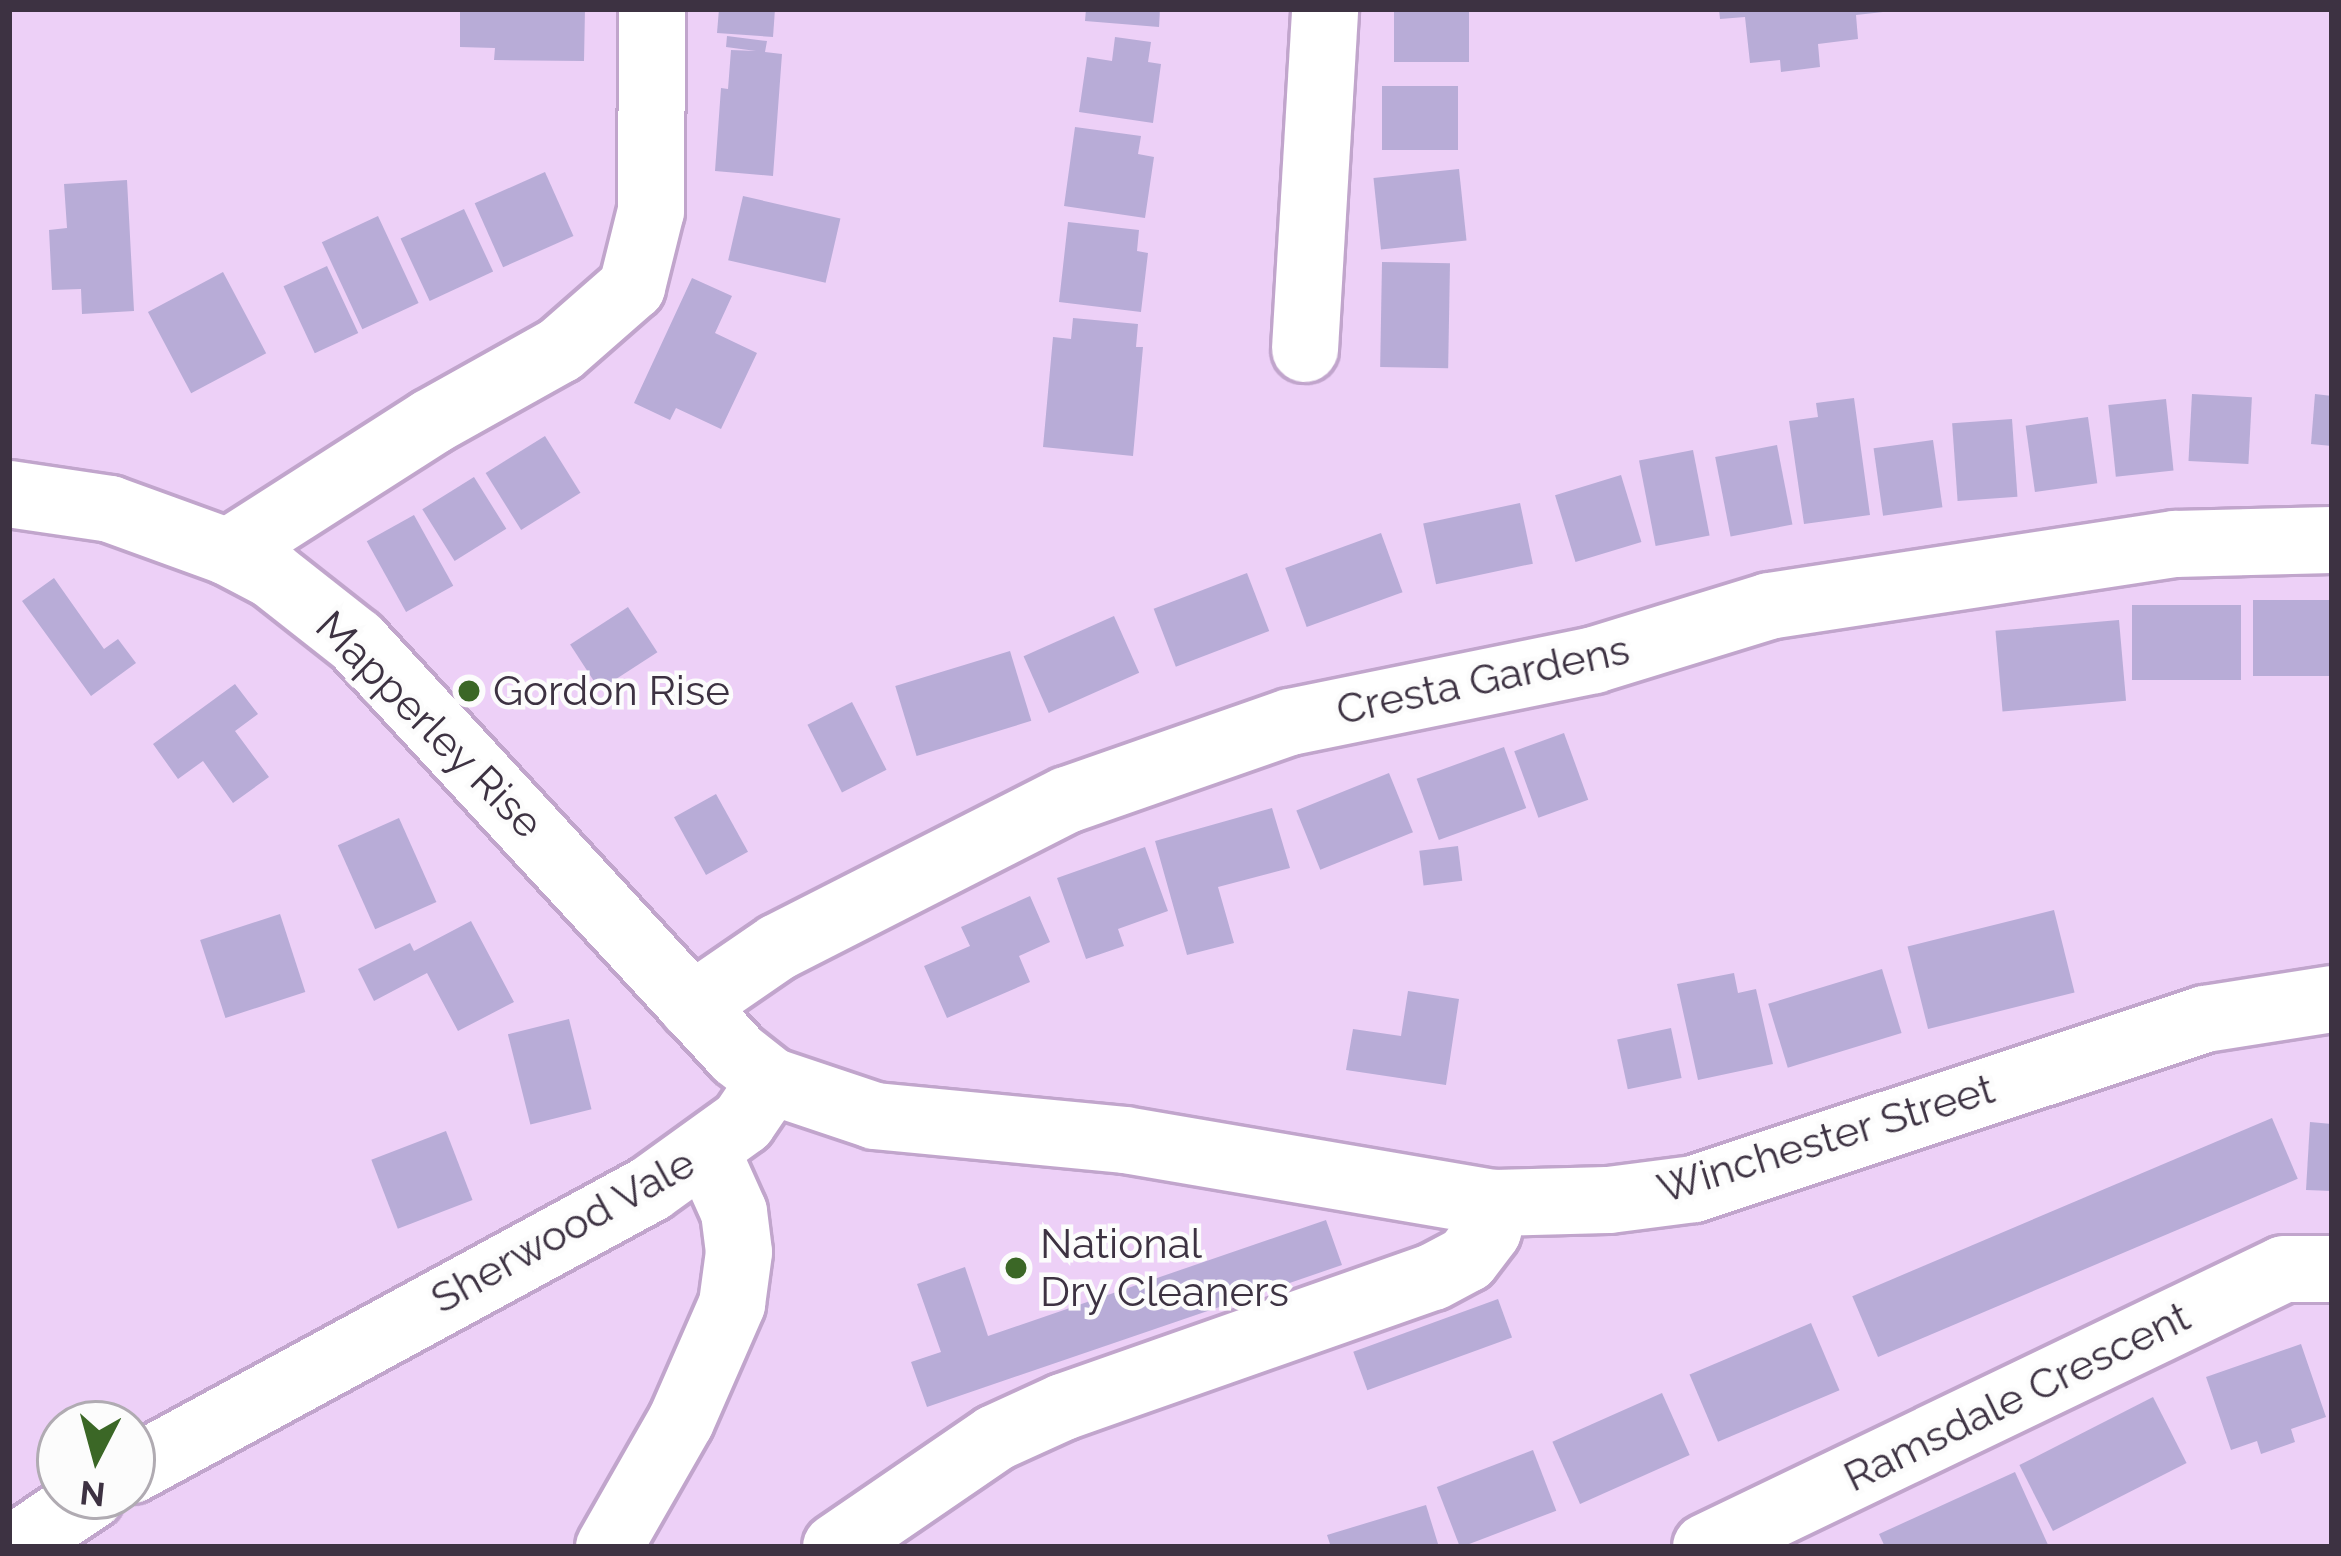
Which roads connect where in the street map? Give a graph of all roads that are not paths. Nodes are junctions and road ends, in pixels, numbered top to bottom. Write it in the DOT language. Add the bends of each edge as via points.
graph roads {
  1 [pos="652,9"];
  2 [pos="1325,9"];
  3 [pos="1305,349"];
  4 [pos="9,494"];
  5 [pos="2332,540"];
  6 [pos="228,552"];
  7 [pos="2332,999"];
  8 [pos="692,1006"];
  9 [pos="771,1081"];
  10 [pos="707,1152"];
  11 [pos="1495,1202"];
  12 [pos="2332,1269"];
  13 [pos="156,1456"];
  14 [pos="51,1520"];
  15 [pos="14,1542"];
  16 [pos="609,1547"];
  17 [pos="836,1547"];
  18 [pos="1706,1547"];
  1 -- 6 [label="street" via="651,211 632,287 560,350 430,422"];
  2 -- 3 [label="street"];
  4 -- 6 [label="street, Mapperley Rise" via="110,509"];
  5 -- 8 [label="street, Cresta Gardens" via="2175,544 1769,606 1594,660 1290,722 1067,800 778,947"];
  6 -- 8 [label="street, Mapperley Rise" via="272,575 356,641"];
  7 -- 11 [label="street, Winchester Street" via="2205,1019 1694,1189"];
  8 -- 9 [label="street, Mapperley Rise"];
  9 -- 10 [label="street, Sherwood Vale" via="743,1122"];
  9 -- 11 [label="street" via="875,1116 1125,1140"];
  10 -- 13 [label="street, Sherwood Vale"];
  10 -- 16 [label="street" via="734,1212 732,1304 681,1421"];
  11 -- 17 [label="street" via="1488,1231 1467,1259 1433,1277 1029,1422"];
  12 -- 18 [label="street, Ramsdale Crescent" via="2284,1269"];
  14 -- 15 [label="street"];
}
